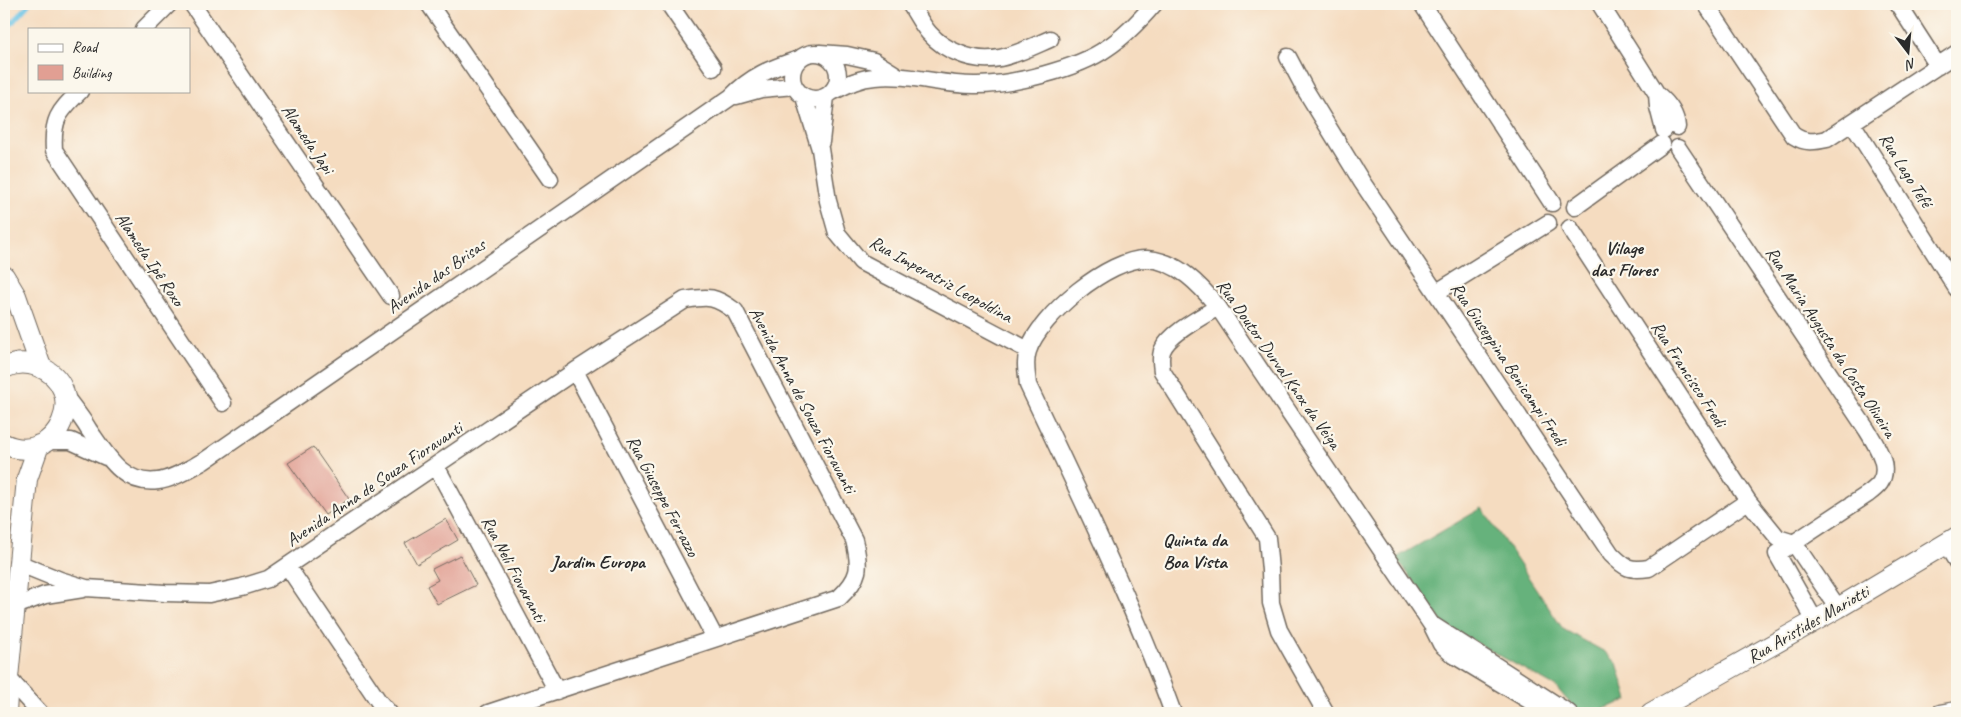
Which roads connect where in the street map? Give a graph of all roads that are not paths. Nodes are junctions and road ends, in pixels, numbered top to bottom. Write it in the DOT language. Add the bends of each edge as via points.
graph roads {
  1 [pos="169,4"];
  2 [pos="192,4"];
  3 [pos="429,4"];
  4 [pos="669,4"];
  5 [pos="910,4"];
  6 [pos="1154,4"];
  7 [pos="1422,4"];
  8 [pos="1600,4"];
  9 [pos="1706,4"];
  10 [pos="1898,4"];
  11 [pos="145,28"];
  12 [pos="1050,39"];
  13 [pos="819,53"];
  14 [pos="1957,54"];
  15 [pos="1288,57"];
  16 [pos="799,59"];
  17 [pos="1938,66"];
  18 [pos="713,68"];
  19 [pos="898,76"];
  20 [pos="799,91"];
  21 [pos="79,92"];
  22 [pos="829,94"];
  23 [pos="731,97"];
  24 [pos="1852,123"];
  25 [pos="1670,137"];
  26 [pos="820,149"];
  27 [pos="550,180"];
  28 [pos="1552,203"];
  29 [pos="1575,207"];
  30 [pos="1548,223"];
  31 [pos="1570,228"];
  32 [pos="4,276"];
  33 [pos="1957,289"];
  34 [pos="1437,292"];
  35 [pos="391,296"];
  36 [pos="1218,307"];
  37 [pos="1028,350"];
  38 [pos="41,367"];
  39 [pos="4,368"];
  40 [pos="575,371"];
  41 [pos="64,395"];
  42 [pos="223,402"];
  43 [pos="44,443"];
  44 [pos="4,444"];
  45 [pos="108,458"];
  46 [pos="436,466"];
  47 [pos="1748,501"];
  48 [pos="1952,541"];
  49 [pos="1783,545"];
  50 [pos="1957,562"];
  51 [pos="18,563"];
  52 [pos="288,567"];
  53 [pos="86,588"];
  54 [pos="15,606"];
  55 [pos="1838,608"];
  56 [pos="1815,621"];
  57 [pos="1431,624"];
  58 [pos="715,638"];
  59 [pos="8,678"];
  60 [pos="556,691"];
  61 [pos="1957,710"];
  62 [pos="1650,712"];
  63 [pos="6,713"];
  64 [pos="40,713"];
  65 [pos="389,713"];
  66 [pos="488,713"];
  67 [pos="1173,713"];
  68 [pos="1326,713"];
  69 [pos="1550,713"];
  70 [pos="1569,713"];
  71 [pos="1940,713"];
  1 -- 11 [label="street"];
  2 -- 35 [label="street, Alameda Japi"];
  3 -- 27 [label="street"];
  4 -- 18 [label="street"];
  5 -- 12 [label="street" via="929,34 947,49 970,58 993,60"];
  6 -- 19 [label="street" via="1107,49 1070,67 1027,79 978,86"];
  7 -- 28 [label="street"];
  8 -- 25 [label="street, Rua Maria Augusta da Costa Oliveira" via="1657,94 1672,110 1675,117"];
  9 -- 24 [label="street" via="1794,136 1803,141 1817,142"];
  10 -- 17 [label="street"];
  13 -- 16 [label="street"];
  13 -- 19 [label="street" via="874,61"];
  13 -- 22 [label="street" via="827,56 837,68 837,84"];
  14 -- 17 [label="street"];
  15 -- 34 [label="street, Rua Giuseppina Benicampi Fredi" via="1362,182"];
  16 -- 20 [label="street" via="792,72"];
  16 -- 23 [label="street, Avenida das Brisas" via="771,68 743,84"];
  17 -- 24 [label="street"];
  19 -- 22 [label="street" via="874,76"];
  20 -- 22 [label="street" via="811,99"];
  20 -- 23 [label="street, Avenida das Brisas" via="761,89"];
  20 -- 26 [label="street, Rua Imperatriz Leopoldina"];
  21 -- 42 [label="street, Alameda Ipê Roxo" via="60,112 53,134 54,150"];
  22 -- 26 [label="street, Rua Imperatriz Leopoldina"];
  23 -- 45 [label="street, Avenida das Brisas" via="204,461 159,482 141,481 125,474"];
  24 -- 33 [label="street, Rua Lago Tefé"];
  25 -- 29 [label="street"];
  25 -- 49 [label="street, Rua Maria Augusta da Costa Oliveira" via="1879,450 1884,467 1880,482 1868,494"];
  26 -- 37 [label="street, Rua Imperatriz Leopoldina" via="837,233 861,262"];
  28 -- 29 [label="street" via="1564,200"];
  28 -- 30 [label="street" via="1547,210"];
  29 -- 31 [label="street" via="1576,220"];
  30 -- 31 [label="street" via="1559,230"];
  30 -- 34 [label="street"];
  31 -- 47 [label="street, Rua Francisco Fredi"];
  32 -- 38 [label="street" via="16,296"];
  34 -- 47 [label="street, Rua Giuseppina Benicampi Fredi" via="1611,554 1624,567 1636,570 1649,568"];
  36 -- 37 [label="street, Rua Doutor Durval Knox da Veiga" via="1200,285 1182,272 1164,262 1146,259 1113,268 1068,298 1048,318"];
  36 -- 57 [label="street, Rua Doutor Durval Knox da Veiga"];
  36 -- 68 [label="street" via="1169,340 1162,350 1162,371 1267,538 1271,603 1279,630"];
  37 -- 67 [label="street, Rua Doutor Durval Knox da Veiga" via="1028,385 1097,533"];
  38 -- 39 [label="street" via="24,364"];
  38 -- 41 [label="street" via="56,379"];
  40 -- 46 [label="street, Avenida Anna de Souza Fioravanti"];
  40 -- 58 [label="street, Rua Giuseppe Ferrazzo"];
  40 -- 58 [label="street, Avenida Anna de Souza Fioravanti" via="684,300 706,296 735,311 854,540 859,560 852,586 839,598"];
  41 -- 43 [label="street" via="65,416"];
  41 -- 45 [label="street"];
  43 -- 44 [label="street" via="19,449"];
  43 -- 45 [label="street" via="71,441"];
  43 -- 51 [label="street" via="27,479"];
  46 -- 52 [label="street, Avenida Anna de Souza Fioravanti"];
  46 -- 60 [label="street, Rua Neli Fiovaranti"];
  47 -- 49 [label="street, Rua Francisco Fredi"];
  48 -- 50 [label="street"];
  48 -- 55 [label="street, Rua Aristides Mariotti"];
  49 -- 55 [label="street"];
  49 -- 56 [label="street"];
  51 -- 53 [label="street, Avenida Anna de Souza Fioravanti"];
  51 -- 54 [label="street"];
  52 -- 53 [label="street, Avenida Anna de Souza Fioravanti" via="268,580 209,594"];
  52 -- 65 [label="street, Avenida Anna de Souza Fioravanti"];
  53 -- 54 [label="street, Avenida Anna de Souza Fioravanti"];
  54 -- 59 [label="street"];
  55 -- 56 [label="street, Rua Aristides Mariotti"];
  56 -- 62 [label="street, Rua Aristides Mariotti"];
  57 -- 69 [label="street, Rua Doutor Durval Knox da Veiga" via="1441,644 1452,654"];
  57 -- 70 [label="street, Rua Doutor Durval Knox da Veiga"];
  58 -- 60 [label="street, Avenida Anna de Souza Fioravanti"];
  59 -- 63 [label="street"];
  59 -- 64 [label="street"];
  60 -- 66 [label="street, Avenida Anna de Souza Fioravanti"];
  61 -- 71 [label="street"];
}
